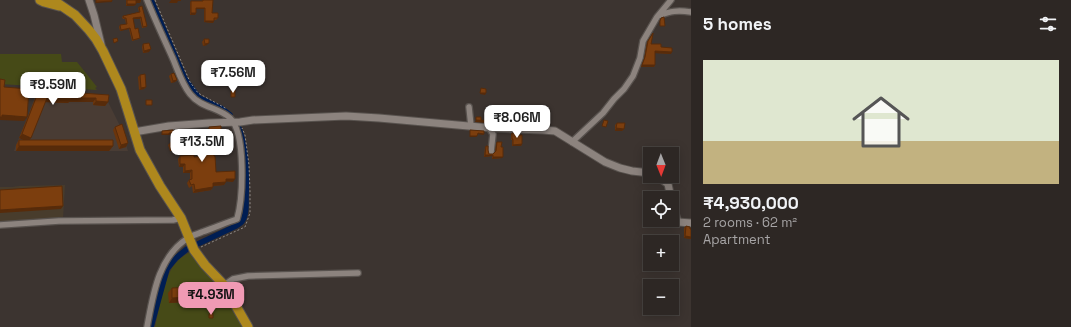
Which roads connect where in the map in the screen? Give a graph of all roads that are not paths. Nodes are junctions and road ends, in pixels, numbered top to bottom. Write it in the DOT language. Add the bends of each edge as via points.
graph roads {
  1 [pos="40,0"];
  2 [pos="53,0"];
  3 [pos="89,0"];
  4 [pos="147,0"];
  5 [pos="671,0"];
  6 [pos="64,8"];
  7 [pos="691,12"];
  8 [pos="657,17"];
  9 [pos="103,51"];
  10 [pos="469,107"];
  11 [pos="235,123"];
  12 [pos="471,126"];
  13 [pos="491,131"];
  14 [pos="134,132"];
  15 [pos="572,142"];
  16 [pos="491,152"];
  17 [pos="643,172"];
  18 [pos="181,218"];
  19 [pos="679,222"];
  20 [pos="691,223"];
  21 [pos="0,225"];
  22 [pos="190,242"];
  23 [pos="358,273"];
  24 [pos="224,285"];
  25 [pos="147,327"];
  26 [pos="248,327"];
  1 -- 6 [label="highway"];
  2 -- 6 [label="highway"];
  3 -- 9 [label="street"];
  4 -- 11 [label="street" via="190,94 199,103 219,111"];
  5 -- 8 [label="street"];
  6 -- 9 [label="highway" via="75,15"];
  7 -- 8 [label="street" via="673,11"];
  8 -- 15 [label="street" via="643,41 633,76 603,113"];
  9 -- 14 [label="highway" via="121,89"];
  10 -- 12 [label="street"];
  11 -- 12 [label="street" via="346,116"];
  11 -- 14 [label="street" via="169,126"];
  11 -- 22 [label="street" via="242,158 239,210 236,219"];
  12 -- 13 [label="street"];
  13 -- 15 [label="street" via="555,131"];
  13 -- 16 [label="street"];
  14 -- 18 [label="highway" via="143,155"];
  15 -- 17 [label="street" via="605,162"];
  18 -- 21 [label="street"];
  18 -- 22 [label="highway"];
  19 -- 20 [label="street"];
  22 -- 24 [label="highway" via="205,265"];
  22 -- 25 [label="street" via="179,246 165,263 154,291"];
  23 -- 24 [label="street" via="248,276 233,279"];
  24 -- 26 [label="highway"];
}
